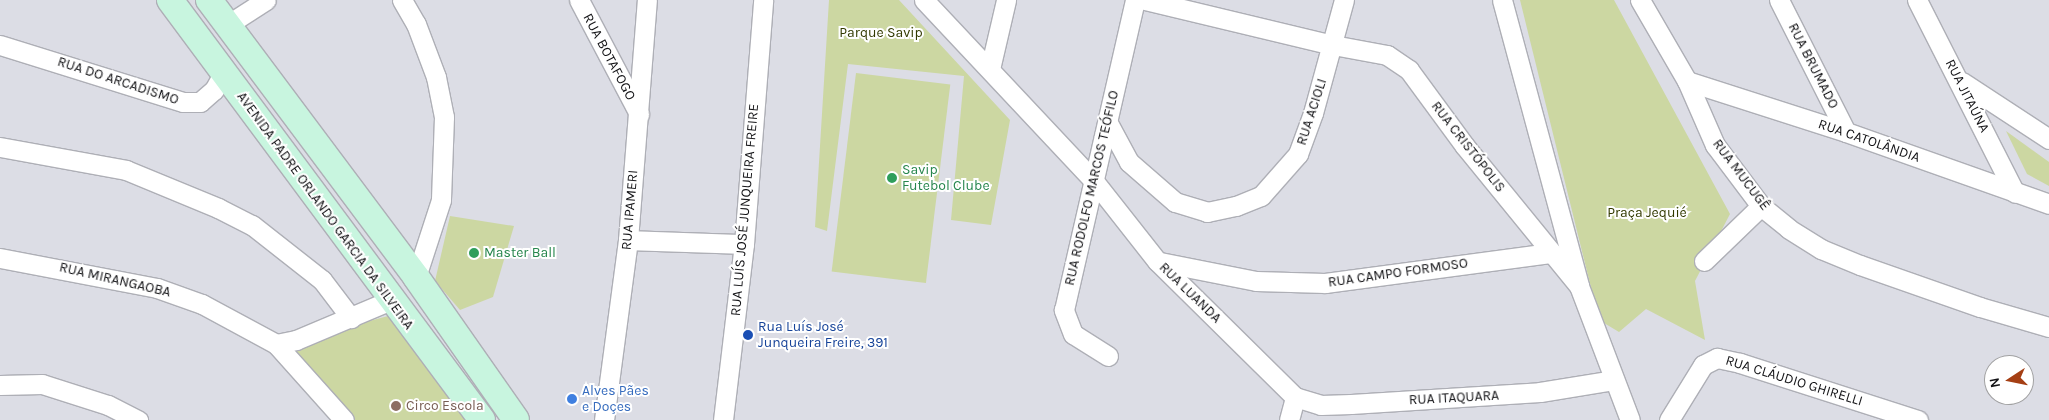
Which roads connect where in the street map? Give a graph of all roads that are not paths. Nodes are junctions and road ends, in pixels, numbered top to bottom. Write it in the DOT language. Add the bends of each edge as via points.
graph roads {
  1 [pos="170,0"];
  2 [pos="209,0"];
  3 [pos="266,0"];
  4 [pos="402,0"];
  5 [pos="579,0"];
  6 [pos="647,0"];
  7 [pos="763,0"];
  8 [pos="924,0"];
  9 [pos="1006,0"];
  10 [pos="1135,0"];
  11 [pos="1145,0"];
  12 [pos="1344,0"];
  13 [pos="1502,0"];
  14 [pos="1640,0"];
  15 [pos="1780,0"];
  16 [pos="1917,0"];
  17 [pos="227,25"];
  18 [pos="0,44"];
  19 [pos="1333,46"];
  20 [pos="990,70"];
  21 [pos="224,72"];
  22 [pos="1687,81"];
  23 [pos="1960,81"];
  24 [pos="639,114"];
  25 [pos="1108,122"];
  26 [pos="1846,132"];
  27 [pos="2049,139"];
  28 [pos="0,147"];
  29 [pos="1094,181"];
  30 [pos="2015,193"];
  31 [pos="2049,204"];
  32 [pos="1761,206"];
  33 [pos="628,240"];
  34 [pos="744,244"];
  35 [pos="1550,252"];
  36 [pos="0,258"];
  37 [pos="1157,261"];
  38 [pos="1704,261"];
  39 [pos="416,277"];
  40 [pos="1579,286"];
  41 [pos="391,300"];
  42 [pos="351,318"];
  43 [pos="2049,327"];
  44 [pos="276,344"];
  45 [pos="1108,356"];
  46 [pos="1613,380"];
  47 [pos="0,385"];
  48 [pos="1295,397"];
  49 [pos="134,419"];
  50 [pos="344,420"];
  51 [pos="482,420"];
  52 [pos="516,420"];
  53 [pos="604,420"];
  54 [pos="724,420"];
  55 [pos="1289,420"];
  56 [pos="1630,420"];
  57 [pos="1669,420"];
  58 [pos="1918,420"];
  1 -- 21 [label="main road, AVENIDA PADRE ORLANDO GARCIA DA SILVEIRA"];
  2 -- 17 [label="main road"];
  3 -- 17 [label="street"];
  4 -- 39 [label="street" via="416,24 436,77 444,117 442,200"];
  5 -- 24 [label="street, RUA BOTAFOGO"];
  6 -- 24 [label="street, RUA IPAMERI"];
  7 -- 34 [label="street, RUA LUÍS JOSÉ JUNQUEIRA FREIRE"];
  8 -- 20 [label="street, RUA LUANDA"];
  9 -- 20 [label="street"];
  10 -- 25 [label="street, RUA RODOLFO MARCOS TEÓFILO"];
  11 -- 19 [label="street, RUA CRISTÓPOLIS"];
  12 -- 19 [label="street, RUA ACIOLI"];
  13 -- 40 [label="street"];
  14 -- 22 [label="street, RUA MUCUGÊ"];
  15 -- 26 [label="street, RUA BRUMADO"];
  16 -- 23 [label="street, RUA JITAÚNA"];
  17 -- 39 [label="main road"];
  18 -- 21 [label="street, RUA DO ARCADISMO" via="183,102 200,102 214,90"];
  19 -- 25 [label="street, RUA ACIOLI" via="1298,154 1261,196 1236,206 1207,212 1175,202 1129,162"];
  19 -- 35 [label="street, RUA CRISTÓPOLIS" via="1387,55 1409,70"];
  20 -- 29 [label="street, RUA LUANDA"];
  21 -- 41 [label="main road, AVENIDA PADRE ORLANDO GARCIA DA SILVEIRA"];
  22 -- 26 [label="street, RUA CATOLÂNDIA"];
  22 -- 32 [label="street, RUA MUCUGÊ" via="1715,145"];
  23 -- 27 [label="street"];
  23 -- 30 [label="street, RUA JITAÚNA"];
  24 -- 33 [label="street, RUA IPAMERI"];
  25 -- 29 [label="street, RUA RODOLFO MARCOS TEÓFILO"];
  26 -- 30 [label="street, RUA CATOLÂNDIA"];
  28 -- 42 [label="street" via="126,170 218,208 252,225 326,284"];
  29 -- 37 [label="street, RUA LUANDA"];
  29 -- 45 [label="street, RUA RODOLFO MARCOS TEÓFILO" via="1064,313 1073,334"];
  30 -- 31 [label="street, RUA CATOLÂNDIA"];
  32 -- 38 [label="street"];
  32 -- 43 [label="street, RUA MUCUGÊ" via="1789,230 1821,249 1980,307"];
  33 -- 34 [label="street"];
  33 -- 53 [label="street, RUA IPAMERI"];
  34 -- 54 [label="street, RUA LUÍS JOSÉ JUNQUEIRA FREIRE"];
  35 -- 37 [label="street, RUA CAMPO FORMOSO" via="1325,283 1256,281"];
  35 -- 40 [label="street, RUA CRISTÓPOLIS"];
  36 -- 44 [label="street, RUA MIRANGAOBA" via="157,288 219,312"];
  37 -- 48 [label="street, RUA LUANDA"];
  39 -- 52 [label="main road"];
  40 -- 46 [label="street"];
  41 -- 42 [label="street"];
  41 -- 51 [label="main road, AVENIDA PADRE ORLANDO GARCIA DA SILVEIRA"];
  42 -- 44 [label="street" via="296,340"];
  44 -- 50 [label="street, RUA MIRANGAOBA"];
  46 -- 48 [label="street, RUA ITAQUARA" via="1540,392 1351,404 1321,404"];
  46 -- 56 [label="street"];
  47 -- 49 [label="street" via="42,384 108,405"];
  48 -- 55 [label="street"];
  57 -- 58 [label="street, RUA CLÁUDIO GHIRELLI" via="1703,364 1717,358"];
}
